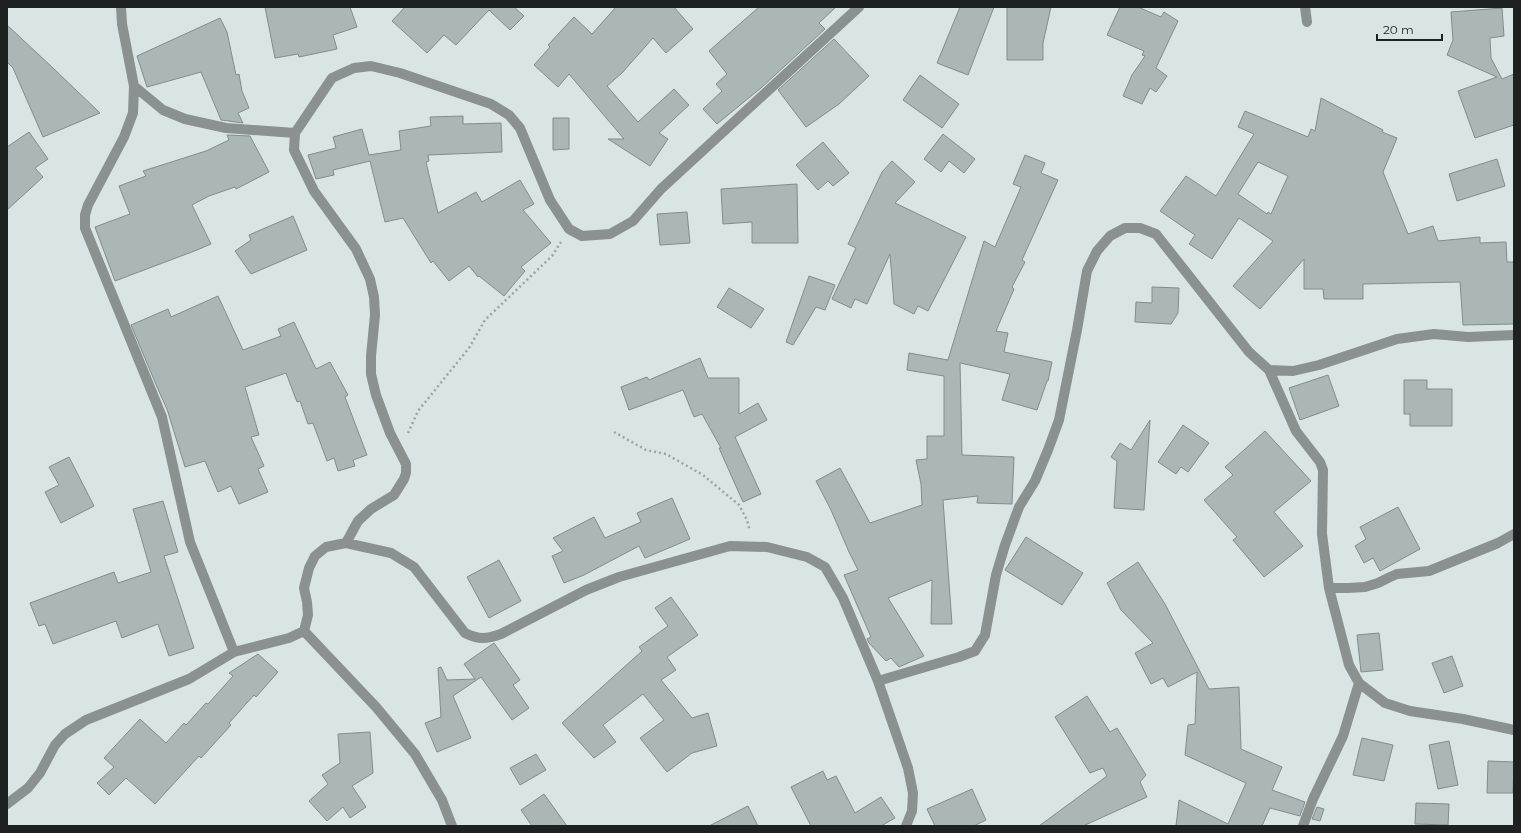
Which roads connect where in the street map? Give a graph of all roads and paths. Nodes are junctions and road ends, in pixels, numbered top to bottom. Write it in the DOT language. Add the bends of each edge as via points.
graph roads {
  1 [pos="121,7"];
  2 [pos="858,7"];
  3 [pos="1305,7"];
  4 [pos="1306,22"];
  5 [pos="134,86"];
  6 [pos="295,133"];
  7 [pos="569,229"];
  8 [pos="1514,335"];
  9 [pos="1269,370"];
  10 [pos="614,432"];
  11 [pos="400,452"];
  12 [pos="1514,534"];
  13 [pos="346,543"];
  14 [pos="754,547"];
  15 [pos="1329,588"];
  16 [pos="304,631"];
  17 [pos="234,652"];
  18 [pos="878,681"];
  19 [pos="1359,684"];
  20 [pos="1514,730"];
  21 [pos="7,804"];
  22 [pos="452,826"];
  23 [pos="906,826"];
  24 [pos="1303,826"];
  1 -- 5 [label="street"];
  2 -- 7 [label="street" via="660,189 633,222 610,234 582,236"];
  3 -- 4 [label="street"];
  5 -- 6 [label="street" via="163,110 185,118 226,128"];
  5 -- 17 [label="street" via="133,113 124,137 88,205 85,228 162,417 190,542"];
  6 -- 7 [label="street" via="332,78 354,68 371,66 400,73 490,104 509,115 520,128 550,200"];
  6 -- 11 [label="street" via="294,150 314,191 356,249 370,278 375,315 371,374 390,433"];
  7 -- 11 [label="path" via="552,256 485,320 469,348 418,411"];
  8 -- 9 [label="street" via="1468,337 1434,334 1397,338 1319,365 1293,371"];
  9 -- 15 [label="street" via="1296,431 1320,462 1323,470 1322,534"];
  9 -- 18 [label="street" via="1249,352 1156,234 1140,228 1125,228 1110,236 1097,251 1087,271 1059,420 1035,481 1019,507 1005,546 996,576 985,635 975,651 959,658"];
  10 -- 14 [label="path" via="646,450 666,454 703,475 739,505 747,520"];
  11 -- 13 [label="street" via="406,464 404,479 394,495 371,509 358,521"];
  12 -- 15 [label="street" via="1429,571 1397,574 1365,587"];
  13 -- 14 [label="street" via="391,553 414,567 465,633 475,638 489,638 501,634 586,590 619,577 730,546"];
  13 -- 16 [label="street" via="326,547 315,556 309,568 304,588 308,615"];
  14 -- 18 [label="street" via="767,547 807,557 825,567 843,598"];
  15 -- 19 [label="street" via="1349,665"];
  16 -- 17 [label="street" via="289,638"];
  16 -- 22 [label="street" via="376,707 415,754 442,800"];
  17 -- 21 [label="street" via="189,679 86,720 65,734 54,745 40,773 28,788"];
  18 -- 23 [label="street" via="908,768 913,793 912,811"];
  19 -- 20 [label="street" via="1385,703 1410,711"];
  19 -- 24 [label="street" via="1342,736"];
}
